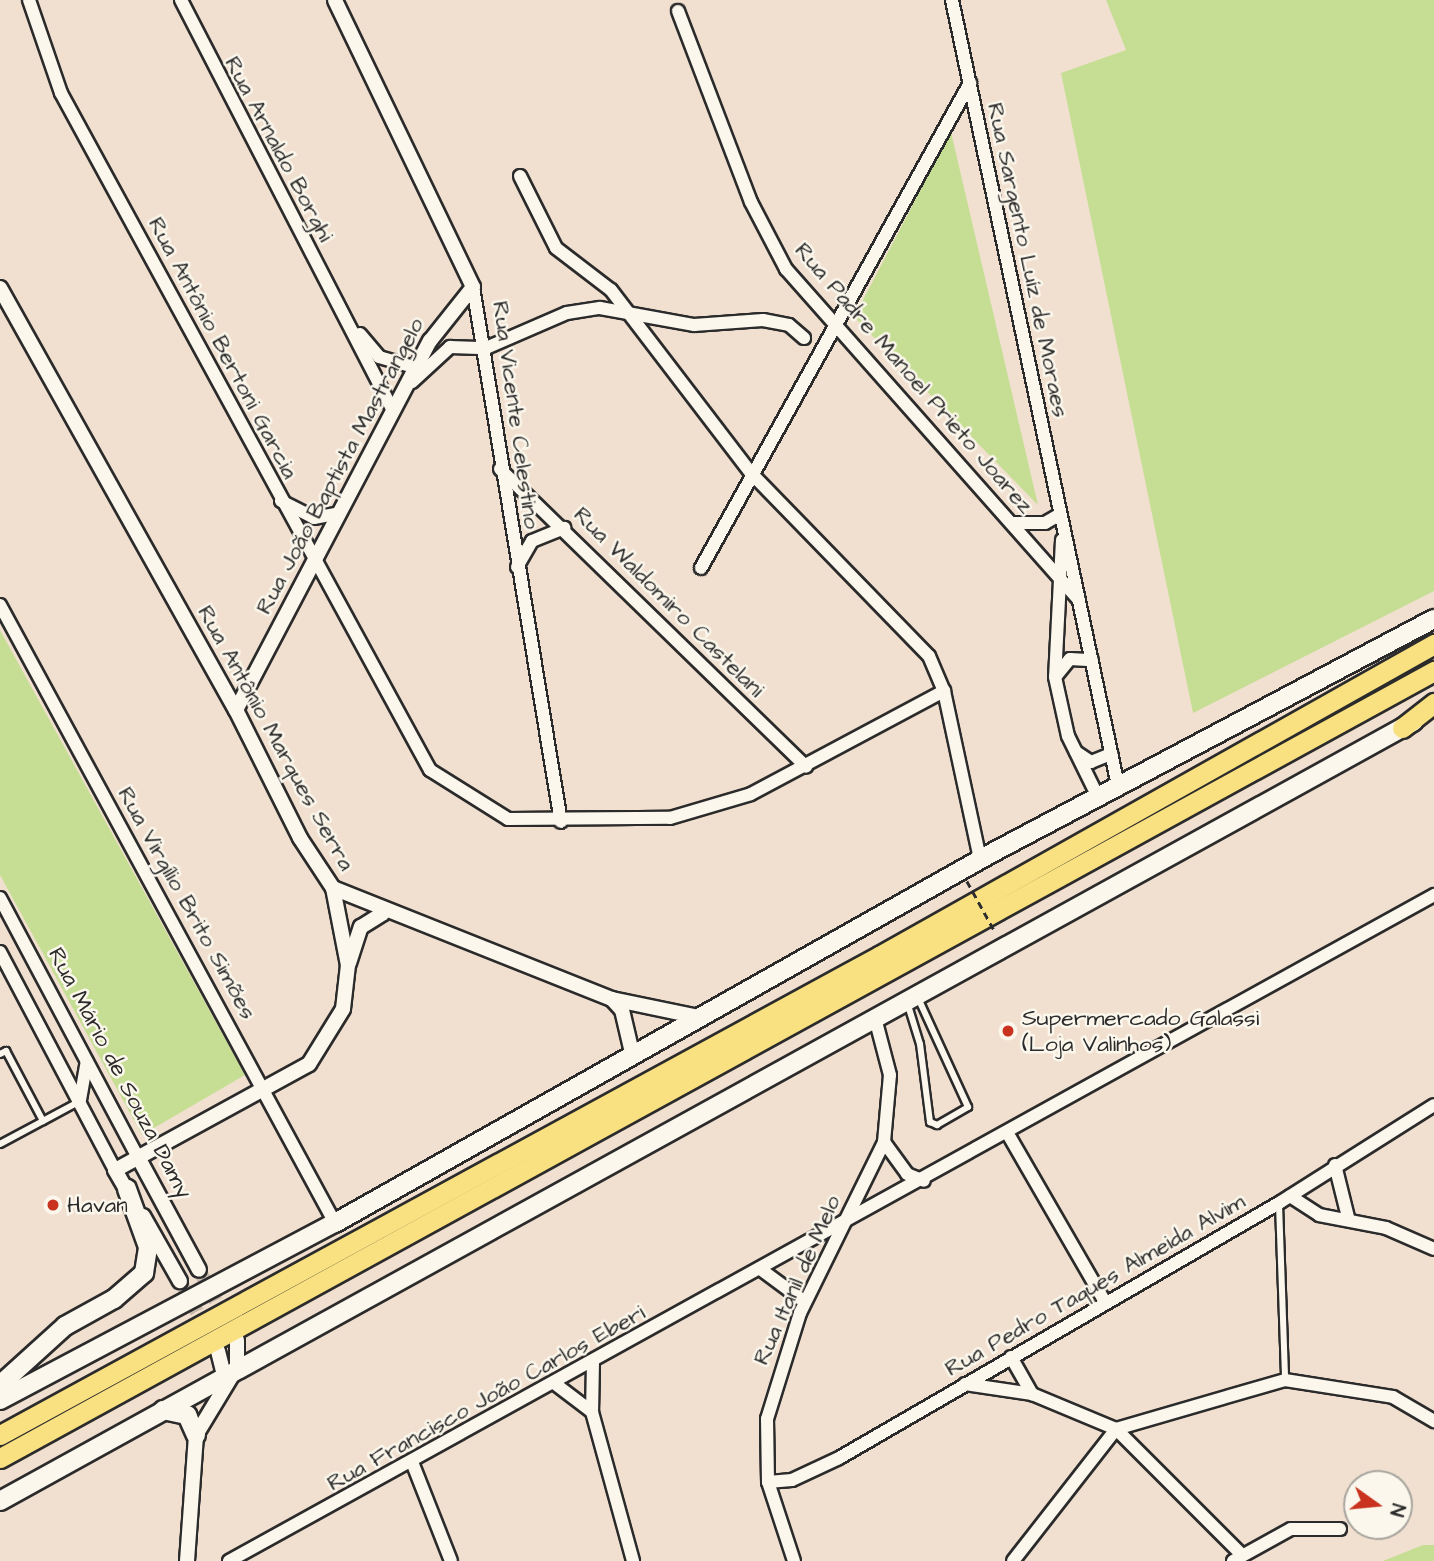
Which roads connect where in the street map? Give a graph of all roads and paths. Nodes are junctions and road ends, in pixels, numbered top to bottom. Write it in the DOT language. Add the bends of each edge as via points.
graph roads {
  1 [pos="30,0"];
  2 [pos="181,0"];
  3 [pos="335,0"];
  4 [pos="952,0"];
  5 [pos="678,11"];
  6 [pos="970,83"];
  7 [pos="520,176"];
  8 [pos="474,287"];
  9 [pos="0,288"];
  10 [pos="345,315"];
  11 [pos="629,317"];
  12 [pos="835,319"];
  13 [pos="803,338"];
  14 [pos="486,348"];
  15 [pos="414,375"];
  16 [pos="393,410"];
  17 [pos="500,469"];
  18 [pos="751,472"];
  19 [pos="281,501"];
  20 [pos="340,513"];
  21 [pos="1059,514"];
  22 [pos="1014,523"];
  23 [pos="565,528"];
  24 [pos="1063,529"];
  25 [pos="314,563"];
  26 [pos="517,568"];
  27 [pos="701,568"];
  28 [pos="1059,575"];
  29 [pos="1082,603"];
  30 [pos="0,605"];
  31 [pos="1434,619"];
  32 [pos="1434,644"];
  33 [pos="1092,660"];
  34 [pos="1434,671"];
  35 [pos="1055,677"];
  36 [pos="944,691"];
  37 [pos="1434,703"];
  38 [pos="236,710"];
  39 [pos="1434,711"];
  40 [pos="1402,728"];
  41 [pos="1073,749"];
  42 [pos="1111,754"];
  43 [pos="806,767"];
  44 [pos="1118,786"];
  45 [pos="1098,797"];
  46 [pos="561,822"];
  47 [pos="980,859"];
  48 [pos="967,881"];
  49 [pos="333,888"];
  50 [pos="1434,895"];
  51 [pos="0,898"];
  52 [pos="383,913"];
  53 [pos="5,915"];
  54 [pos="994,930"];
  55 [pos="0,952"];
  56 [pos="348,964"];
  57 [pos="911,998"];
  58 [pos="612,999"];
  59 [pos="699,1017"];
  60 [pos="875,1018"];
  61 [pos="3,1052"];
  62 [pos="633,1057"];
  63 [pos="87,1062"];
  64 [pos="266,1092"];
  65 [pos="80,1100"];
  66 [pos="1434,1105"];
  67 [pos="43,1121"];
  68 [pos="1008,1134"];
  69 [pos="884,1142"];
  70 [pos="0,1144"];
  71 [pos="138,1157"];
  72 [pos="1335,1165"];
  73 [pos="115,1170"];
  74 [pos="924,1181"];
  75 [pos="127,1189"];
  76 [pos="1284,1199"];
  77 [pos="1348,1217"];
  78 [pos="335,1223"];
  79 [pos="840,1228"];
  80 [pos="1434,1249"];
  81 [pos="199,1270"];
  82 [pos="763,1271"];
  83 [pos="180,1281"];
  84 [pos="805,1302"];
  85 [pos="1105,1302"];
  86 [pos="237,1340"];
  87 [pos="218,1351"];
  88 [pos="1011,1357"];
  89 [pos="139,1358"];
  90 [pos="593,1362"];
  91 [pos="229,1375"];
  92 [pos="1285,1380"];
  93 [pos="554,1383"];
  94 [pos="965,1384"];
  95 [pos="0,1385"];
  96 [pos="1032,1394"];
  97 [pos="0,1400"];
  98 [pos="163,1410"];
  99 [pos="592,1412"];
  100 [pos="1434,1421"];
  101 [pos="0,1423"];
  102 [pos="1116,1429"];
  103 [pos="0,1435"];
  104 [pos="196,1435"];
  105 [pos="0,1458"];
  106 [pos="412,1462"];
  107 [pos="768,1482"];
  108 [pos="0,1501"];
  109 [pos="1340,1529"];
  110 [pos="1236,1557"];
  111 [pos="187,1561"];
  112 [pos="229,1561"];
  113 [pos="451,1561"];
  114 [pos="634,1561"];
  115 [pos="794,1561"];
  116 [pos="1013,1561"];
  1 -- 19 [label="street, Rua Antônio Bertoni Garcia" via="61,93"];
  2 -- 10 [label="street, Rua Arnaldo Borghi"];
  3 -- 8 [label="street, Rua Vicente Celestino"];
  4 -- 6 [label="street, Rua Sargento Luíz de Moraes"];
  5 -- 12 [label="street, Rua Padre Manoel Prieto Joarez" via="766,237 786,268"];
  6 -- 12 [label="street"];
  6 -- 21 [label="street, Rua Sargento Luíz de Moraes"];
  7 -- 11 [label="street" via="555,248 596,276"];
  8 -- 14 [label="street, Rua Vicente Celestino"];
  8 -- 15 [label="street, Rua João Baptista Mastrangelo"];
  9 -- 38 [label="street, Rua Antônio Marques Serra"];
  10 -- 15 [label="street, Rua Arnaldo Borghi" via="379,357"];
  10 -- 16 [label="street, Rua Arnaldo Borghi"];
  11 -- 13 [label="street" via="694,326 763,320 789,325"];
  11 -- 14 [label="street" via="600,308 567,313"];
  11 -- 18 [label="street"];
  12 -- 18 [label="street"];
  12 -- 22 [label="street, Rua Padre Manoel Prieto Joarez"];
  14 -- 15 [label="street" via="450,347"];
  14 -- 17 [label="street, Rua Vicente Celestino"];
  15 -- 16 [label="street, Rua João Baptista Mastrangelo"];
  16 -- 20 [label="street, Rua João Baptista Mastrangelo"];
  17 -- 23 [label="street, Rua Waldomiro Castelani"];
  17 -- 26 [label="street, Rua Vicente Celestino"];
  18 -- 27 [label="street"];
  18 -- 36 [label="street" via="929,656"];
  19 -- 20 [label="street" via="314,518"];
  19 -- 25 [label="street, Rua Antônio Bertoni Garcia"];
  20 -- 25 [label="street, Rua João Baptista Mastrangelo"];
  21 -- 22 [label="street" via="1045,523"];
  21 -- 24 [label="street, Rua Sargento Luíz de Moraes"];
  22 -- 28 [label="street, Rua Padre Manoel Prieto Joarez"];
  23 -- 26 [label="street" via="532,541"];
  23 -- 43 [label="street, Rua Waldomiro Castelani"];
  24 -- 28 [label="street, Rua Sargento Luíz de Moraes"];
  24 -- 29 [label="street, Rua Sargento Luíz de Moraes"];
  25 -- 38 [label="street, Rua João Baptista Mastrangelo"];
  25 -- 46 [label="street, Rua Antônio Bertoni Garcia" via="430,770 508,819"];
  26 -- 46 [label="street, Rua Vicente Celestino"];
  28 -- 29 [label="street, Rua Padre Manoel Prieto Joarez"];
  28 -- 35 [label="street, Rua Sargento Luíz de Moraes"];
  29 -- 33 [label="street, Rua Sargento Luíz de Moraes"];
  30 -- 64 [label="street, Rua Virgílio Brito Simões"];
  31 -- 44 [label="main road"];
  32 -- 89 [label="main road" via="879,956"];
  33 -- 35 [label="street" via="1070,659"];
  33 -- 42 [label="street, Rua Sargento Luíz de Moraes"];
  34 -- 105 [label="main road"];
  35 -- 41 [label="street, Rua Sargento Luíz de Moraes"];
  36 -- 43 [label="street, Rua Antônio Bertoni Garcia"];
  36 -- 47 [label="street"];
  37 -- 40 [label="main road"];
  38 -- 49 [label="street, Rua Antônio Marques Serra" via="300,838"];
  39 -- 40 [label="main road"];
  40 -- 57 [label="main road"];
  41 -- 42 [label="street" via="1091,762"];
  41 -- 45 [label="street, Rua Sargento Luíz de Moraes"];
  42 -- 44 [label="street, Rua Sargento Luíz de Moraes"];
  43 -- 46 [label="street, Rua Antônio Bertoni Garcia" via="696,814"];
  44 -- 45 [label="main road"];
  45 -- 47 [label="main road"];
  47 -- 59 [label="main road"];
  48 -- 54 [label="path, bridge"];
  49 -- 52 [label="street"];
  49 -- 56 [label="street, Rua Antônio Marques Serra"];
  50 -- 68 [label="street, Rua Francisco João Carlos Eberi"];
  51 -- 53 [label="street, Rua Mário de Souza Damy"];
  52 -- 56 [label="street" via="361,927"];
  52 -- 58 [label="street"];
  53 -- 63 [label="street, Rua Mário de Souza Damy"];
  55 -- 65 [label="street, Rua Mário de Souza Damy"];
  56 -- 64 [label="street, Rua Antônio Marques Serra" via="343,1009 321,1049"];
  57 -- 57 [label="lane" via="929,1122 937,1125 968,1107"];
  57 -- 60 [label="main road"];
  58 -- 59 [label="street"];
  58 -- 62 [label="street" via="622,1010"];
  59 -- 62 [label="main road"];
  60 -- 69 [label="street, Rua Itanil de Melo" via="890,1075"];
  60 -- 91 [label="main road"];
  61 -- 67 [label="lane"];
  62 -- 78 [label="main road"];
  63 -- 65 [label="street"];
  63 -- 71 [label="street, Rua Mário de Souza Damy"];
  64 -- 71 [label="street, Rua Antônio Marques Serra"];
  64 -- 78 [label="street, Rua Virgílio Brito Simões"];
  65 -- 67 [label="lane"];
  65 -- 73 [label="street, Rua Mário de Souza Damy"];
  66 -- 72 [label="street, Rua Pedro Taques Almeida Alvim"];
  67 -- 70 [label="lane"];
  68 -- 74 [label="street, Rua Francisco João Carlos Eberi"];
  68 -- 85 [label="street"];
  69 -- 74 [label="street" via="907,1174"];
  69 -- 79 [label="street, Rua Itanil de Melo"];
  71 -- 73 [label="street, Rua Antônio Marques Serra"];
  71 -- 81 [label="street, Rua Mário de Souza Damy"];
  72 -- 76 [label="street, Rua Pedro Taques Almeida Alvim"];
  72 -- 77 [label="street"];
  73 -- 75 [label="street, Rua Mário de Souza Damy"];
  74 -- 79 [label="street, Rua Francisco João Carlos Eberi"];
  75 -- 83 [label="street, Rua Mário de Souza Damy"];
  75 -- 95 [label="main road" via="148,1247 144,1272 114,1299 65,1326"];
  76 -- 77 [label="street" via="1319,1215"];
  76 -- 85 [label="street, Rua Pedro Taques Almeida Alvim"];
  76 -- 92 [label="lane"];
  77 -- 80 [label="street"];
  78 -- 97 [label="main road"];
  79 -- 82 [label="street, Rua Francisco João Carlos Eberi"];
  79 -- 84 [label="street, Rua Itanil de Melo"];
  82 -- 84 [label="street"];
  82 -- 90 [label="street, Rua Francisco João Carlos Eberi"];
  84 -- 107 [label="street, Rua Itanil de Melo" via="778,1370 767,1419"];
  85 -- 88 [label="street, Rua Pedro Taques Almeida Alvim"];
  86 -- 91 [label="street"];
  87 -- 91 [label="street"];
  88 -- 94 [label="street, Rua Pedro Taques Almeida Alvim"];
  88 -- 96 [label="street"];
  89 -- 101 [label="main road"];
  89 -- 103 [label="main road"];
  90 -- 93 [label="street, Rua Francisco João Carlos Eberi"];
  90 -- 99 [label="street"];
  91 -- 98 [label="main road"];
  91 -- 104 [label="street"];
  92 -- 100 [label="street" via="1393,1396"];
  92 -- 102 [label="street"];
  93 -- 99 [label="street"];
  93 -- 106 [label="street, Rua Francisco João Carlos Eberi"];
  94 -- 96 [label="street"];
  94 -- 107 [label="street, Rua Pedro Taques Almeida Alvim" via="817,1470"];
  96 -- 102 [label="street"];
  98 -- 104 [label="main road" via="187,1415"];
  98 -- 108 [label="main road"];
  99 -- 114 [label="street"];
  102 -- 110 [label="street"];
  102 -- 116 [label="street"];
  104 -- 111 [label="street"];
  106 -- 112 [label="street, Rua Francisco João Carlos Eberi"];
  106 -- 113 [label="street"];
  107 -- 115 [label="street, Rua Itanil de Melo"];
  109 -- 110 [label="street" via="1291,1529"];
}
